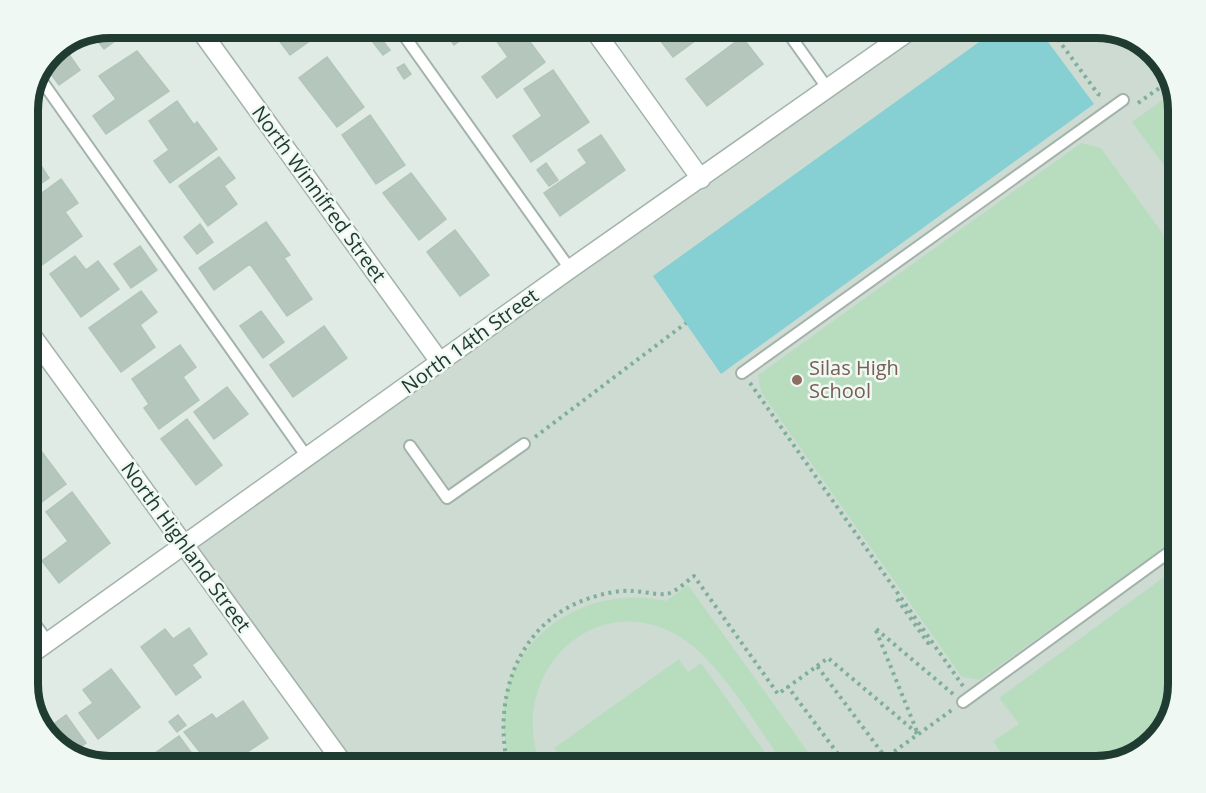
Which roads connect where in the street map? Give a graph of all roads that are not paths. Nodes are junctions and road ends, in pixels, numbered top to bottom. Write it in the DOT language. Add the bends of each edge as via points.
graph roads {
  1 [pos="206,38"];
  2 [pos="406,38"];
  3 [pos="600,38"];
  4 [pos="792,38"];
  5 [pos="900,38"];
  6 [pos="43,83"];
  7 [pos="828,89"];
  8 [pos="1123,100"];
  9 [pos="701,179"];
  10 [pos="570,269"];
  11 [pos="38,343"];
  12 [pos="440,362"];
  13 [pos="742,373"];
  14 [pos="524,444"];
  15 [pos="410,446"];
  16 [pos="307,457"];
  17 [pos="184,545"];
  18 [pos="1168,553"];
  19 [pos="38,628"];
  20 [pos="48,642"];
  21 [pos="38,649"];
  22 [pos="967,699"];
  23 [pos="337,756"];
  1 -- 12 [label="street, North Winnifred Street"];
  2 -- 10 [label="lane"];
  3 -- 9 [label="street"];
  4 -- 7 [label="lane"];
  5 -- 7 [label="street, North 14th Street"];
  6 -- 16 [label="lane"];
  7 -- 9 [label="street, North 14th Street"];
  8 -- 13 [label="lane"];
  9 -- 10 [label="street, North 14th Street"];
  10 -- 12 [label="street, North 14th Street"];
  11 -- 17 [label="street, North Highland Street"];
  12 -- 16 [label="street, North 14th Street"];
  14 -- 15 [label="lane" via="447,498"];
  16 -- 17 [label="street, North 14th Street"];
  17 -- 20 [label="street, North 14th Street"];
  17 -- 23 [label="street, North Highland Street"];
  18 -- 22 [label="lane"];
  19 -- 20 [label="lane"];
  20 -- 21 [label="street, North 14th Street"];
}
